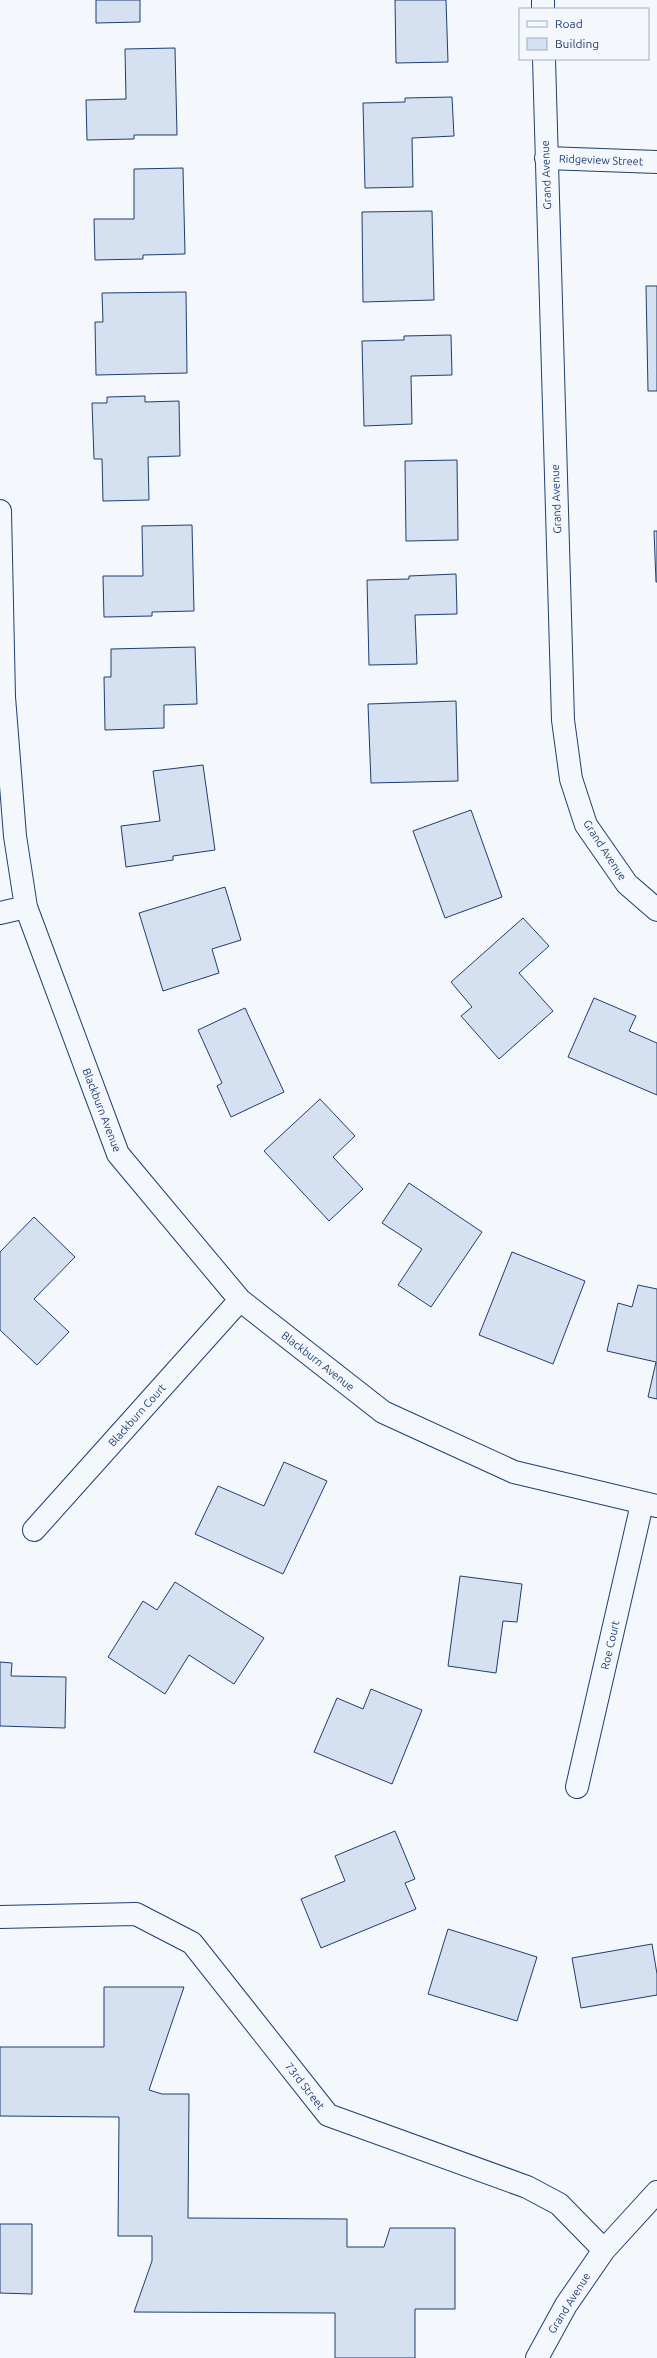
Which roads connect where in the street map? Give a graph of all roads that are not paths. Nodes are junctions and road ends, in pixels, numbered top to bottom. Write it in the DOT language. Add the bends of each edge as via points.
graph roads {
  1 [pos="544,60"];
  2 [pos="546,158"];
  3 [pos="657,162"];
  4 [pos="0,511"];
  5 [pos="26,908"];
  6 [pos="657,910"];
  7 [pos="0,913"];
  8 [pos="240,1300"];
  9 [pos="650,1505"];
  10 [pos="34,1530"];
  11 [pos="577,1787"];
  12 [pos="0,1917"];
  13 [pos="657,2192"];
  14 [pos="604,2250"];
  15 [pos="537,2358"];
  1 -- 2 [label="street, Grand Avenue"];
  2 -- 3 [label="street, Ridgeview Street"];
  2 -- 6 [label="street, Grand Avenue" via="560,658 563,720 570,772 586,825 627,884"];
  4 -- 5 [label="street, Blackburn Avenue" via="4,697 15,836"];
  5 -- 7 [label="street"];
  5 -- 8 [label="street, Blackburn Avenue" via="118,1154"];
  8 -- 9 [label="street, Blackburn Avenue" via="383,1412 514,1472"];
  8 -- 10 [label="street, Blackburn Court"];
  9 -- 11 [label="street, Roe Court"];
  12 -- 14 [label="street, 73rd Street" via="136,1914 192,1943 328,2115 526,2186 559,2204"];
  13 -- 14 [label="street"];
  14 -- 15 [label="street, Grand Avenue" via="566,2305"];
}
